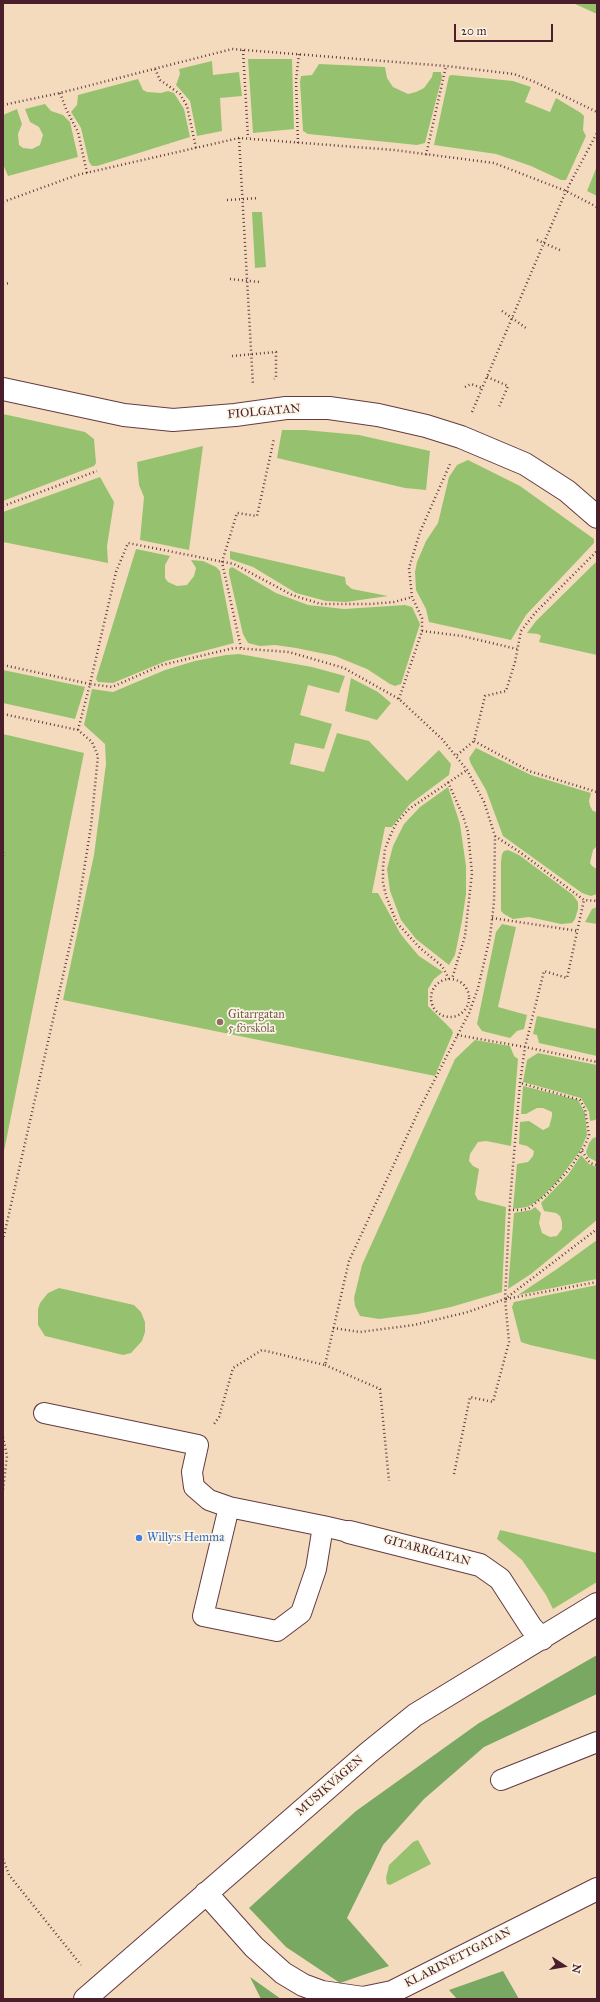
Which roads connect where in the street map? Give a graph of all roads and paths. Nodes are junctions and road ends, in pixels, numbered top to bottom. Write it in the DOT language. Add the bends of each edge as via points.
graph roads {
  1 [pos="243,50"];
  2 [pos="299,54"];
  3 [pos="446,66"];
  4 [pos="155,69"];
  5 [pos="60,93"];
  6 [pos="3,105"];
  7 [pos="597,112"];
  8 [pos="239,138"];
  9 [pos="248,138"];
  10 [pos="298,143"];
  11 [pos="196,148"];
  12 [pos="426,154"];
  13 [pos="87,173"];
  14 [pos="259,198"];
  15 [pos="242,199"];
  16 [pos="227,200"];
  17 [pos="3,202"];
  18 [pos="597,207"];
  19 [pos="537,240"];
  20 [pos="562,251"];
  21 [pos="230,279"];
  22 [pos="246,281"];
  23 [pos="260,282"];
  24 [pos="11,283"];
  25 [pos="3,284"];
  26 [pos="502,311"];
  27 [pos="526,328"];
  28 [pos="252,354"];
  29 [pos="232,356"];
  30 [pos="487,377"];
  31 [pos="271,379"];
  32 [pos="258,381"];
  33 [pos="252,382"];
  34 [pos="465,387"];
  35 [pos="482,388"];
  36 [pos="3,389"];
  37 [pos="499,407"];
  38 [pos="270,410"];
  39 [pos="97,471"];
  40 [pos="3,506"];
  41 [pos="597,517"];
  42 [pos="597,551"];
  43 [pos="222,562"];
  44 [pos="412,597"];
  45 [pos="422,631"];
  46 [pos="241,649"];
  47 [pos="518,649"];
  48 [pos="3,666"];
  49 [pos="90,684"];
  50 [pos="3,714"];
  51 [pos="78,730"];
  52 [pos="474,740"];
  53 [pos="457,755"];
  54 [pos="467,770"];
  55 [pos="448,782"];
  56 [pos="597,792"];
  57 [pos="495,836"];
  58 [pos="4,852"];
  59 [pos="3,856"];
  60 [pos="584,900"];
  61 [pos="597,901"];
  62 [pos="492,918"];
  63 [pos="578,931"];
  64 [pos="451,979"];
  65 [pos="464,1009"];
  66 [pos="469,1013"];
  67 [pos="457,1035"];
  68 [pos="525,1046"];
  69 [pos="597,1062"];
  70 [pos="520,1083"];
  71 [pos="582,1151"];
  72 [pos="597,1165"];
  73 [pos="509,1210"];
  74 [pos="597,1229"];
  75 [pos="3,1240"];
  76 [pos="597,1282"];
  77 [pos="505,1299"];
  78 [pos="333,1328"];
  79 [pos="325,1365"];
  80 [pos="44,1413"];
  81 [pos="3,1436"];
  82 [pos="198,1445"];
  83 [pos="454,1474"];
  84 [pos="389,1481"];
  85 [pos="3,1490"];
  86 [pos="229,1508"];
  87 [pos="322,1526"];
  88 [pos="349,1532"];
  89 [pos="597,1604"];
  90 [pos="542,1639"];
  91 [pos="597,1742"];
  92 [pos="501,1780"];
  93 [pos="3,1859"];
  94 [pos="597,1889"];
  95 [pos="206,1893"];
  96 [pos="82,1967"];
  97 [pos="394,1995"];
  98 [pos="85,1999"];
  1 -- 2 [label="path"];
  1 -- 4 [label="path" via="232,49"];
  1 -- 9 [label="path"];
  2 -- 3 [label="path"];
  2 -- 10 [label="path" via="296,80"];
  3 -- 7 [label="path" via="514,74"];
  3 -- 12 [label="path"];
  4 -- 5 [label="path"];
  4 -- 11 [label="path" via="160,80 175,90 187,106"];
  5 -- 6 [label="path"];
  5 -- 13 [label="path" via="78,132"];
  8 -- 9 [label="path"];
  8 -- 11 [label="path"];
  8 -- 15 [label="path"];
  9 -- 10 [label="path"];
  10 -- 12 [label="path"];
  11 -- 13 [label="path"];
  12 -- 18 [label="path" via="494,163 566,191"];
  13 -- 17 [label="path"];
  14 -- 15 [label="path"];
  15 -- 16 [label="path"];
  15 -- 22 [label="path"];
  19 -- 20 [label="path"];
  21 -- 22 [label="path"];
  22 -- 23 [label="path"];
  22 -- 28 [label="path"];
  24 -- 25 [label="path"];
  26 -- 27 [label="path"];
  28 -- 29 [label="path"];
  28 -- 31 [label="path" via="276,352 276,378"];
  28 -- 33 [label="path"];
  30 -- 37 [label="path" via="508,386"];
  32 -- 33 [label="path"];
  33 -- 38 [label="path"];
  34 -- 35 [label="path" via="471,384"];
  36 -- 38 [label="street, FIOLGATAN" via="124,415 173,420"];
  38 -- 41 [label="street, FIOLGATAN" via="329,408 378,415 461,436 525,464 567,491"];
  38 -- 43 [label="path" via="274,442 257,516 237,513"];
  39 -- 40 [label="path"];
  42 -- 47 [label="path" via="530,619 521,631"];
  43 -- 44 [label="path" via="238,565 292,595 321,604 370,604"];
  43 -- 46 [label="path"];
  43 -- 49 [label="path" via="128,543 116,572"];
  45 -- 47 [label="path" via="462,636"];
  46 -- 49 [label="path" via="234,648 162,665 112,687"];
  46 -- 53 [label="path" via="289,652 344,668 399,699"];
  47 -- 52 [label="path" via="506,691 485,696"];
  48 -- 49 [label="path"];
  49 -- 51 [label="path"];
  50 -- 51 [label="path"];
  51 -- 75 [label="path" via="92,742 98,756 91,826 77,914"];
  52 -- 53 [label="path"];
  52 -- 56 [label="path" via="529,770"];
  53 -- 54 [label="path"];
  54 -- 55 [label="path"];
  54 -- 57 [label="path" via="484,802"];
  55 -- 64 [label="path" via="468,832 472,873 465,936"];
  55 -- 64 [label="path" via="409,809 397,822 386,849 382,882 397,923 420,948 442,966"];
  57 -- 60 [label="path"];
  57 -- 62 [label="path"];
  58 -- 59 [label="path"];
  60 -- 61 [label="path"];
  60 -- 63 [label="path"];
  62 -- 63 [label="path"];
  62 -- 66 [label="path" via="486,962"];
  63 -- 68 [label="path" via="567,978 544,971"];
  64 -- 65 [label="path" via="466,989 468,1000"];
  64 -- 65 [label="path" via="442,981 434,987 431,994 432,1004 438,1013 445,1016 455,1015"];
  65 -- 66 [label="path"];
  66 -- 67 [label="path"];
  67 -- 68 [label="path"];
  67 -- 78 [label="path" via="349,1261"];
  68 -- 69 [label="path"];
  68 -- 70 [label="path"];
  70 -- 71 [label="path" via="580,1100 585,1109 589,1135"];
  70 -- 73 [label="path"];
  71 -- 72 [label="path" via="587,1159"];
  71 -- 73 [label="path" via="560,1180 537,1203 524,1210"];
  73 -- 77 [label="path"];
  74 -- 77 [label="path"];
  76 -- 77 [label="path"];
  77 -- 78 [label="path" via="468,1312 414,1325 360,1332"];
  77 -- 83 [label="path" via="509,1342 493,1402 470,1397"];
  78 -- 79 [label="path"];
  79 -- 82 [label="path" via="262,1350 233,1368 219,1417"];
  79 -- 84 [label="path" via="380,1389"];
  80 -- 82 [label="lane"];
  81 -- 85 [label="path" via="7,1456"];
  82 -- 86 [label="lane" via="192,1472 194,1487 209,1500"];
  86 -- 87 [label="lane"];
  86 -- 87 [label="lane" via="203,1616 277,1631 301,1613 316,1569"];
  87 -- 88 [label="lane"];
  88 -- 90 [label="street, GITARRGATAN" via="480,1565 500,1579 531,1627"];
  89 -- 90 [label="street, MUSIKVÄGEN"];
  90 -- 95 [label="street, MUSIKVÄGEN" via="416,1716 368,1753"];
  91 -- 92 [label="lane"];
  93 -- 96 [label="path" via="9,1875"];
  94 -- 97 [label="street, KLARINETTGATAN"];
  95 -- 97 [label="street, KLARINETTGATAN" via="254,1947 283,1973 303,1985 322,1992 363,1998"];
  95 -- 98 [label="street, MUSIKVÄGEN"];
}
